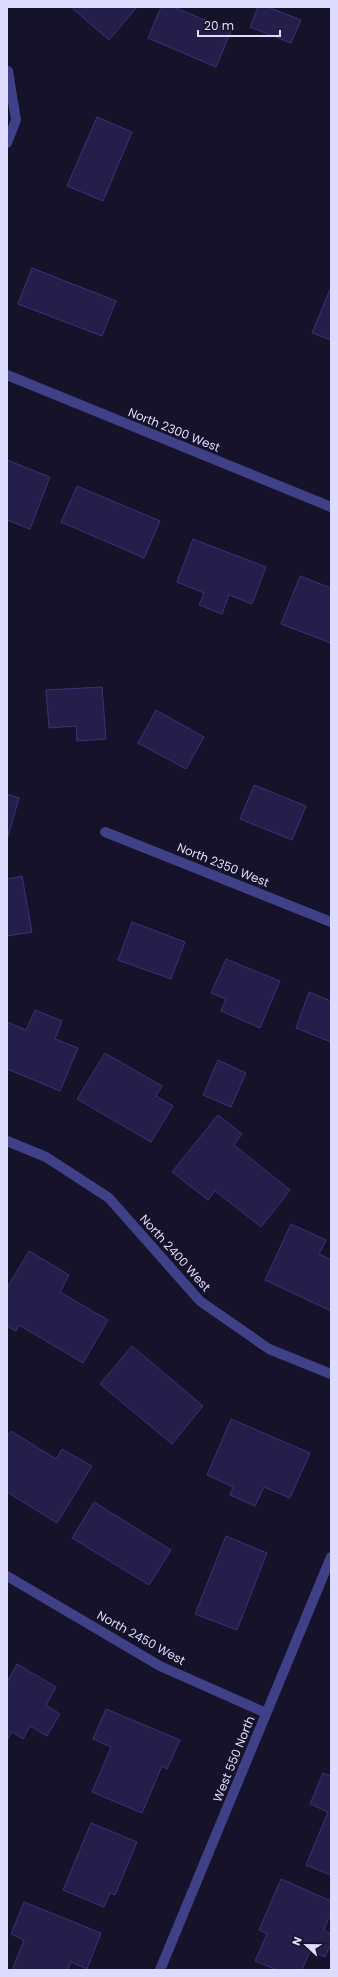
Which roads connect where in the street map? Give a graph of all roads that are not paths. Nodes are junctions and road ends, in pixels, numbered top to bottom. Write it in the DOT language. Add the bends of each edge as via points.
graph roads {
  1 [pos="8,72"];
  2 [pos="7,143"];
  3 [pos="7,375"];
  4 [pos="331,507"];
  5 [pos="105,832"];
  6 [pos="331,922"];
  7 [pos="7,1141"];
  8 [pos="331,1374"];
  9 [pos="331,1557"];
  10 [pos="7,1576"];
  11 [pos="266,1713"];
  12 [pos="160,1970"];
  1 -- 2 [label="street" via="16,120"];
  3 -- 4 [label="street, North 2300 West"];
  5 -- 6 [label="street, North 2350 West"];
  7 -- 8 [label="street, North 2400 West" via="46,1157 109,1198 200,1301 270,1349"];
  9 -- 11 [label="street, West 550 North"];
  10 -- 11 [label="street, North 2450 West" via="160,1666"];
  11 -- 12 [label="street, West 550 North"];
}
